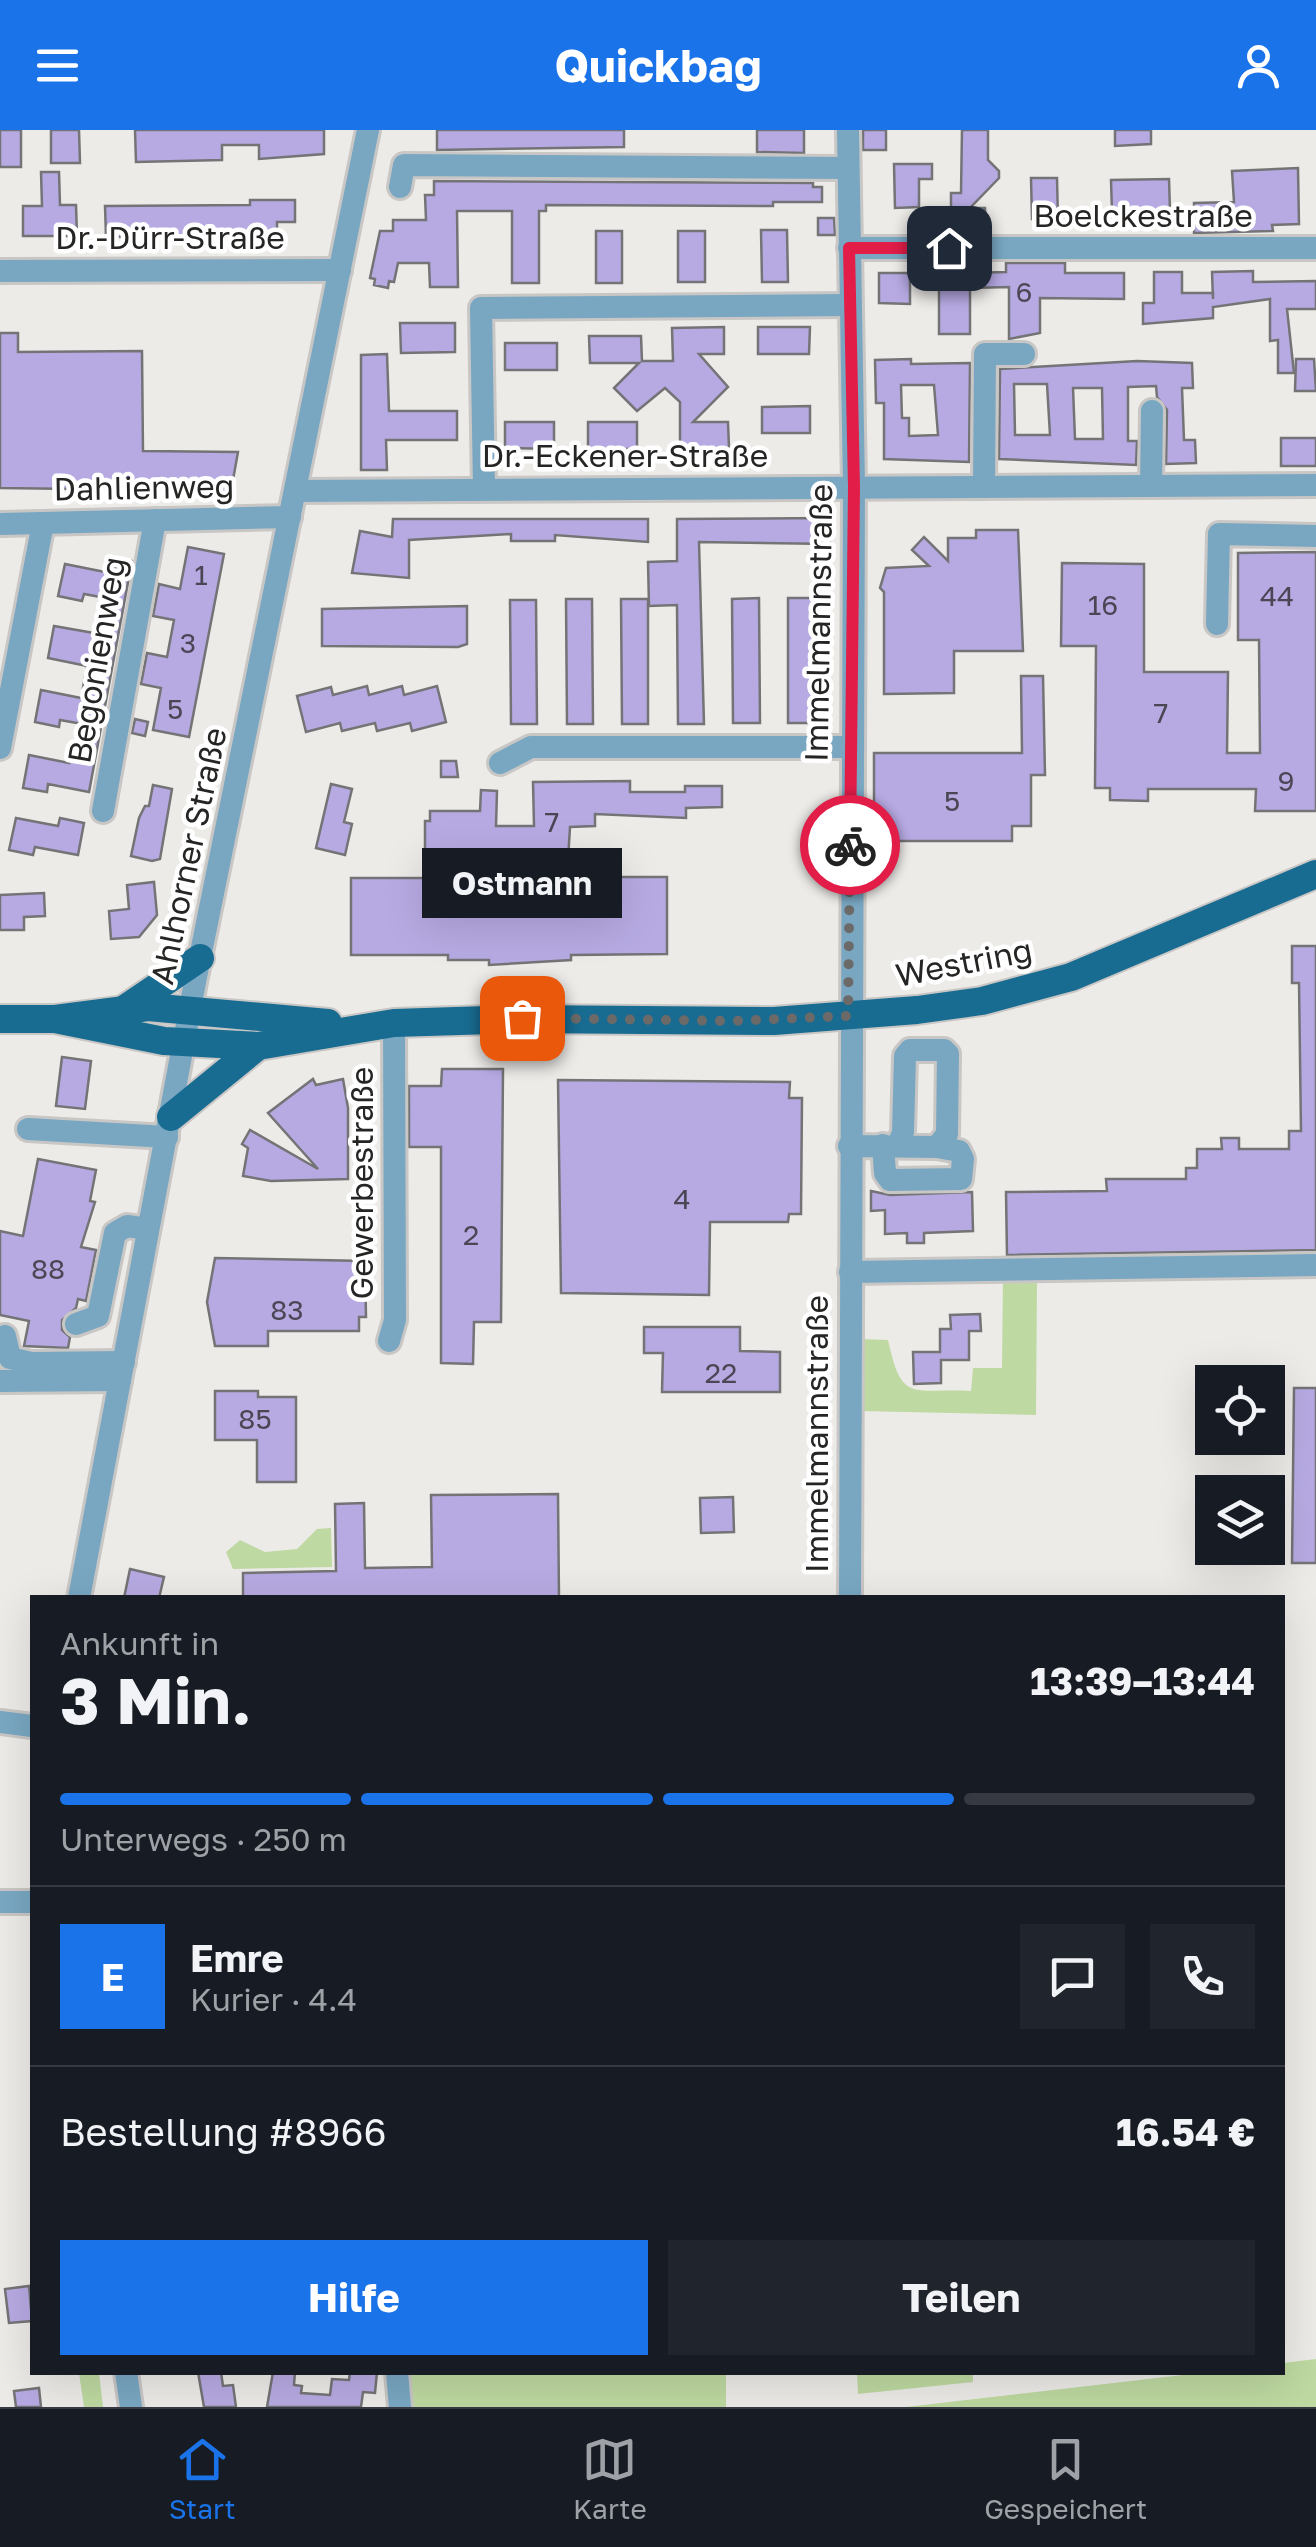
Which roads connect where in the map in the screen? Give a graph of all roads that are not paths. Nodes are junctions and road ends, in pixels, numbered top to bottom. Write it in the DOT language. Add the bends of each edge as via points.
graph roads {
  1 [pos="368,130"];
  2 [pos="848,130"];
  3 [pos="847,168"];
  4 [pos="400,187"];
  5 [pos="849,248"];
  6 [pos="1316,248"];
  7 [pos="0,270"];
  8 [pos="340,270"];
  9 [pos="848,305"];
  10 [pos="1024,354"];
  11 [pos="1152,411"];
  12 [pos="1151,486"];
  13 [pos="1316,486"];
  14 [pos="854,487"];
  15 [pos="984,487"];
  16 [pos="484,490"];
  17 [pos="296,491"];
  18 [pos="290,517"];
  19 [pos="155,520"];
  20 [pos="43,523"];
  21 [pos="0,524"];
  22 [pos="1316,536"];
  23 [pos="1217,624"];
  24 [pos="851,747"];
  25 [pos="0,748"];
  26 [pos="500,763"];
  27 [pos="104,811"];
  28 [pos="1316,874"];
  29 [pos="200,958"];
  30 [pos="126,1008"];
  31 [pos="190,1012"];
  32 [pos="848,1016"];
  33 [pos="0,1018"];
  34 [pos="55,1020"];
  35 [pos="394,1023"];
  36 [pos="364,1026"];
  37 [pos="184,1042"];
  38 [pos="258,1046"];
  39 [pos="168,1127"];
  40 [pos="28,1129"];
  41 [pos="849,1146"];
  42 [pos="890,1146"];
  43 [pos="937,1147"];
  44 [pos="148,1229"];
  45 [pos="1316,1265"];
  46 [pos="850,1272"];
  47 [pos="76,1324"];
  48 [pos="5,1336"];
  49 [pos="389,1342"];
  50 [pos="122,1371"];
  51 [pos="0,1380"];
  52 [pos="80,1595"];
  53 [pos="850,1595"];
  54 [pos="0,1722"];
  55 [pos="30,1726"];
  56 [pos="0,1902"];
  57 [pos="30,1902"];
  58 [pos="126,2375"];
  59 [pos="397,2375"];
  60 [pos="131,2407"];
  61 [pos="400,2407"];
  1 -- 8 [label="street, Ahlhorner Straße"];
  2 -- 3 [label="street, Immelmannstraße"];
  3 -- 4 [label="street" via="404,165"];
  3 -- 5 [label="street, Immelmannstraße"];
  5 -- 6 [label="street, Boelckestraße"];
  5 -- 9 [label="street, Immelmannstraße"];
  7 -- 8 [label="street, Dr.-Dürr-Straße"];
  8 -- 17 [label="street, Ahlhorner Straße"];
  9 -- 14 [label="street, Immelmannstraße"];
  9 -- 16 [label="street" via="481,308"];
  10 -- 15 [label="street" via="986,354 983,362"];
  11 -- 12 [label="street"];
  12 -- 13 [label="street, Dr.-Eckener-Straße"];
  12 -- 15 [label="street, Dr.-Eckener-Straße"];
  14 -- 15 [label="street, Dr.-Eckener-Straße"];
  14 -- 16 [label="street, Dr.-Eckener-Straße"];
  14 -- 24 [label="street, Immelmannstraße"];
  16 -- 17 [label="street, Dr.-Eckener-Straße"];
  17 -- 18 [label="street, Ahlhorner Straße"];
  18 -- 19 [label="street, Dahlienweg"];
  18 -- 29 [label="street, Ahlhorner Straße"];
  19 -- 20 [label="street, Dahlienweg"];
  19 -- 27 [label="street, Begonienweg"];
  20 -- 21 [label="street, Dahlienweg"];
  20 -- 25 [label="street"];
  22 -- 23 [label="street" via="1219,534"];
  24 -- 26 [label="street" via="531,747"];
  24 -- 32 [label="street, Immelmannstraße"];
  28 -- 32 [label="main road, Westring" via="1071,977 982,1001"];
  29 -- 30 [label="main road"];
  29 -- 31 [label="street, Ahlhorner Straße"];
  30 -- 31 [label="main road, Westring"];
  30 -- 34 [label="main road"];
  31 -- 36 [label="main road, Westring"];
  31 -- 37 [label="street, Ahlhorner Straße"];
  32 -- 35 [label="main road, Westring"];
  32 -- 41 [label="street, Immelmannstraße"];
  33 -- 34 [label="main road"];
  34 -- 37 [label="main road, Westring"];
  35 -- 36 [label="main road, Westring"];
  35 -- 49 [label="street, Gewerbestraße" via="396,1320"];
  36 -- 38 [label="main road, Westring"];
  37 -- 38 [label="main road, Westring"];
  37 -- 39 [label="street, Ahlhorner Straße"];
  38 -- 39 [label="main road"];
  39 -- 40 [label="street"];
  39 -- 44 [label="street, Ahlhorner Straße"];
  41 -- 42 [label="street"];
  41 -- 46 [label="street, Immelmannstraße"];
  42 -- 43 [label="street"];
  42 -- 43 [label="street" via="884,1173 890,1180 960,1179 959,1151"];
  42 -- 43 [label="street" via="904,1132 905,1056 910,1050 944,1050 947,1134"];
  44 -- 47 [label="street" via="127,1226 115,1233 98,1316"];
  44 -- 50 [label="street, Ahlhorner Straße"];
  45 -- 46 [label="street"];
  46 -- 53 [label="street, Immelmannstraße"];
  48 -- 50 [label="street" via="10,1358"];
  50 -- 51 [label="street"];
  50 -- 52 [label="street, Ahlhorner Straße"];
  54 -- 55 [label="street"];
  56 -- 57 [label="street"];
  58 -- 60 [label="street"];
  59 -- 61 [label="street"];
}
